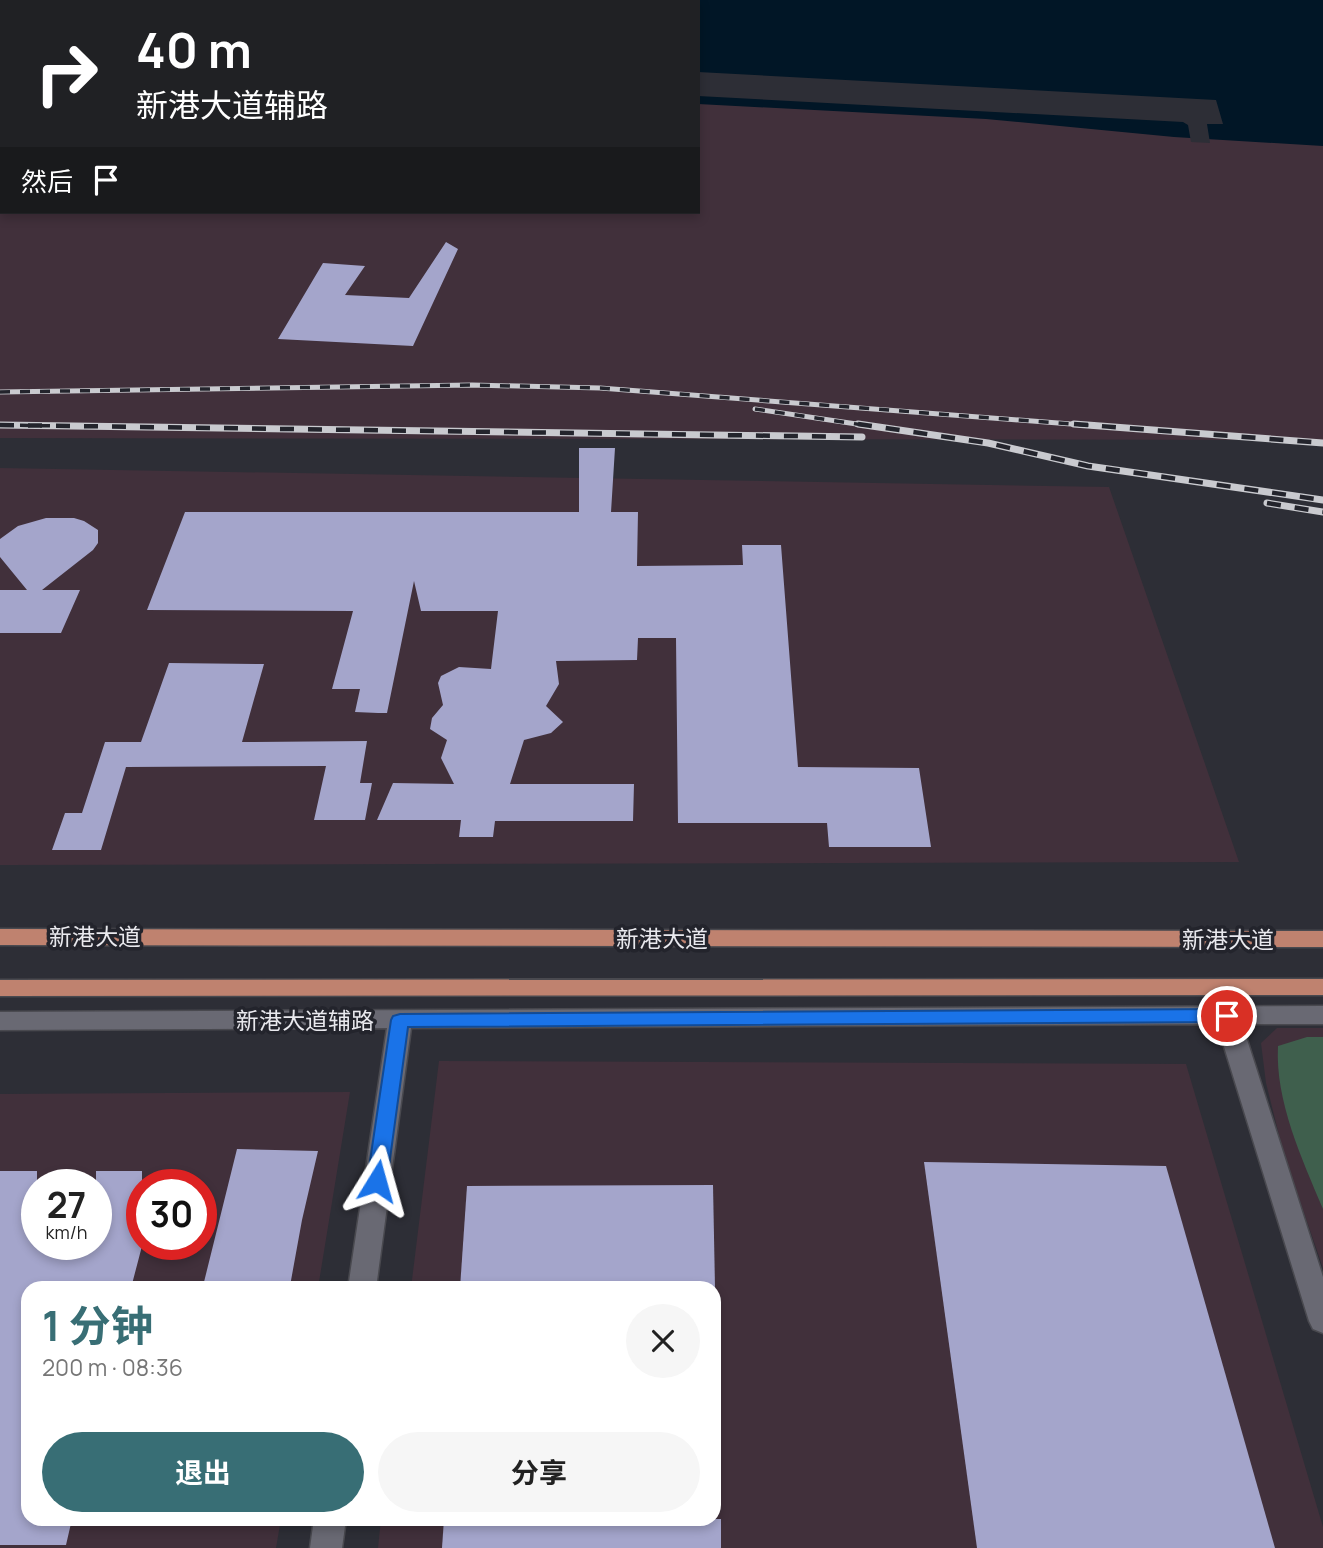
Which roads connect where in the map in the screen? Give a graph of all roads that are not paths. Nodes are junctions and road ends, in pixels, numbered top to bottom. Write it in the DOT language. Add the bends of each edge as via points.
graph roads {
  1 [pos="0,937"];
  2 [pos="1323,939"];
  3 [pos="1323,986"];
  4 [pos="0,988"];
  5 [pos="1323,1015"];
  6 [pos="1227,1016"];
  7 [pos="400,1020"];
  8 [pos="0,1021"];
  9 [pos="363,1281"];
  10 [pos="1323,1321"];
  11 [pos="329,1526"];
  12 [pos="326,1548"];
  1 -- 2 [label="main road, 新港大道"];
  3 -- 4 [label="main road, 新港大道"];
  5 -- 6 [label="street, 新港大道辅路"];
  6 -- 7 [label="street, 新港大道辅路"];
  6 -- 10 [label="street"];
  7 -- 8 [label="street, 新港大道辅路"];
  7 -- 9 [label="street"];
  11 -- 12 [label="street"];
}
